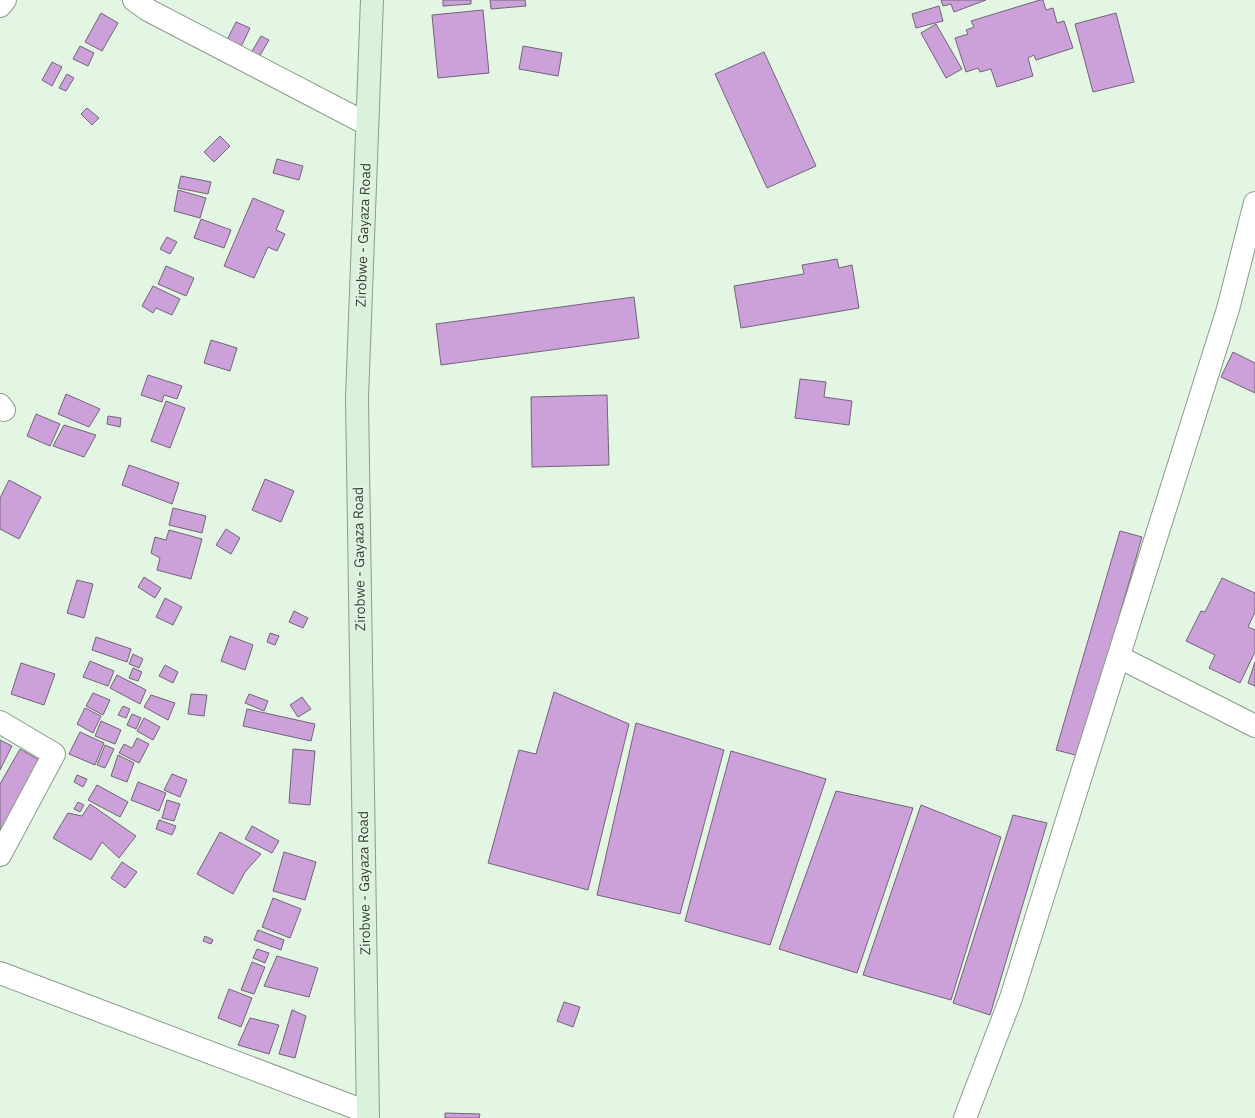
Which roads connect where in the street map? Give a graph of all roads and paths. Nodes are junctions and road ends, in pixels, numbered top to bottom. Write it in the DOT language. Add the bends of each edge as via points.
graph roads {
  1 [pos="5,0"];
  2 [pos="134,0"];
  3 [pos="372,0"];
  4 [pos="0,6"];
  5 [pos="367,124"];
  6 [pos="1255,203"];
  7 [pos="1119,657"];
  8 [pos="0,722"];
  9 [pos="1255,726"];
  10 [pos="0,855"];
  11 [pos="0,973"];
  12 [pos="368,1115"];
  13 [pos="965,1118"];
  1 -- 4 [label="street"];
  2 -- 5 [label="street" via="148,10"];
  3 -- 5 [label="street, Zirobwe - Gayaza Road"];
  5 -- 12 [label="street, Zirobwe - Gayaza Road" via="356,398"];
  6 -- 7 [label="street" via="1228,310"];
  7 -- 9 [label="street"];
  7 -- 13 [label="street" via="1011,998"];
  8 -- 10 [label="street" via="54,754"];
  11 -- 12 [label="street"];
}
